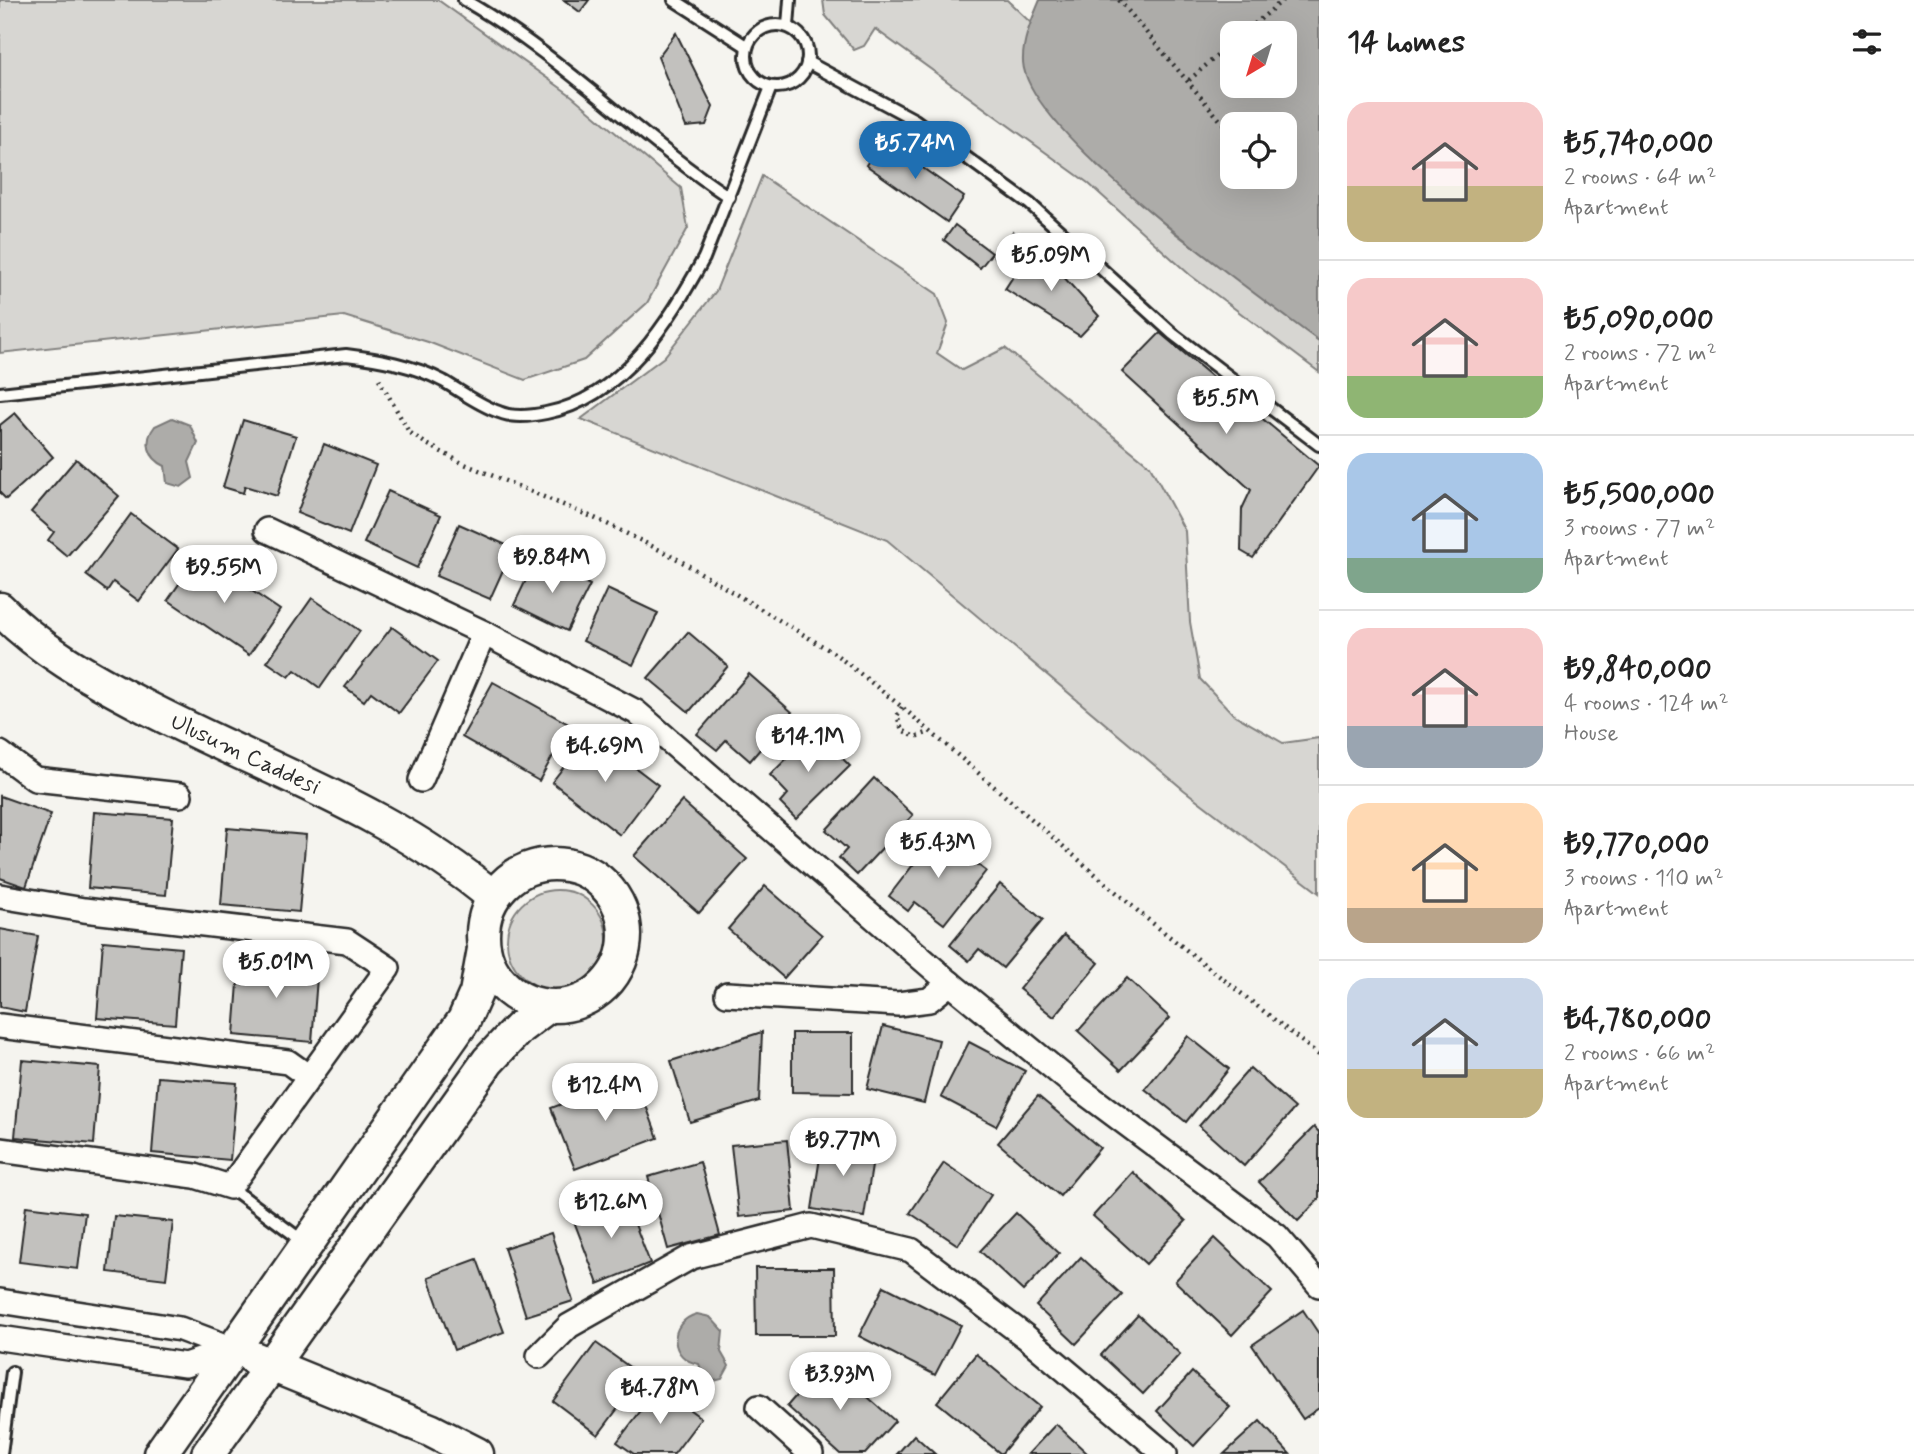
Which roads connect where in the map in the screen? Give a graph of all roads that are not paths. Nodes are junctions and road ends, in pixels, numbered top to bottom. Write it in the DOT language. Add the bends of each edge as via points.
graph roads {
  1 [pos="464,0"];
  2 [pos="674,0"];
  3 [pos="790,0"];
  4 [pos="788,26"];
  5 [pos="746,46"];
  6 [pos="807,62"];
  7 [pos="771,87"];
  8 [pos="729,197"];
  9 [pos="0,393"];
  10 [pos="1319,445"];
  11 [pos="267,530"];
  12 [pos="0,609"];
  13 [pos="484,633"];
  14 [pos="0,753"];
  15 [pos="421,780"];
  16 [pos="180,795"];
  17 [pos="0,896"];
  18 [pos="493,897"];
  19 [pos="484,949"];
  20 [pos="950,983"];
  21 [pos="727,994"];
  22 [pos="547,1007"];
  23 [pos="0,1026"];
  24 [pos="309,1077"];
  25 [pos="0,1150"];
  26 [pos="230,1187"];
  27 [pos="307,1244"];
  28 [pos="1319,1285"];
  29 [pos="0,1301"];
  30 [pos="0,1338"];
  31 [pos="233,1349"];
  32 [pos="539,1356"];
  33 [pos="272,1365"];
  34 [pos="12,1372"];
  35 [pos="759,1407"];
  36 [pos="1,1454"];
  37 [pos="160,1454"];
  38 [pos="208,1454"];
  39 [pos="477,1454"];
  40 [pos="811,1454"];
  41 [pos="1165,1454"];
  1 -- 8 [label="lane" via="563,64 684,167"];
  2 -- 5 [label="lane"];
  3 -- 4 [label="lane"];
  4 -- 5 [label="lane" via="769,25 758,30"];
  4 -- 6 [label="lane" via="805,40"];
  5 -- 7 [label="lane" via="747,68"];
  6 -- 7 [label="lane" via="791,84"];
  6 -- 10 [label="lane" via="915,120 1030,204 1173,334"];
  7 -- 8 [label="lane"];
  8 -- 9 [label="lane" via="704,258 655,338 633,362 582,402 532,416 502,414 442,380 400,364 327,356"];
  11 -- 13 [label="street"];
  12 -- 18 [label="street, Ulusum Caddesi" via="103,684 403,832"];
  13 -- 15 [label="street"];
  13 -- 20 [label="street" via="636,712"];
  14 -- 16 [label="street" via="35,779"];
  17 -- 24 [label="street" via="346,941 388,968"];
  18 -- 19 [label="street" via="484,918"];
  18 -- 22 [label="street" via="522,871 562,864 598,880 617,904 625,933 615,972 586,999"];
  19 -- 22 [label="street" via="497,980 511,993"];
  19 -- 27 [label="street" via="481,975 464,1020"];
  20 -- 21 [label="street" via="929,1000 898,1004"];
  20 -- 28 [label="street" via="1073,1084 1277,1236"];
  22 -- 33 [label="street" via="488,1061"];
  23 -- 24 [label="street" via="288,1062"];
  24 -- 26 [label="street"];
  25 -- 26 [label="street" via="195,1176"];
  26 -- 27 [label="lane"];
  27 -- 31 [label="street"];
  29 -- 31 [label="street" via="180,1329"];
  30 -- 31 [label="street" via="185,1365"];
  31 -- 33 [label="street"];
  31 -- 37 [label="street"];
  32 -- 41 [label="street" via="569,1326 691,1257 811,1226 911,1250 1027,1337"];
  33 -- 38 [label="street"];
  33 -- 39 [label="street"];
  34 -- 36 [label="lane"];
  35 -- 40 [label="street"];
}
